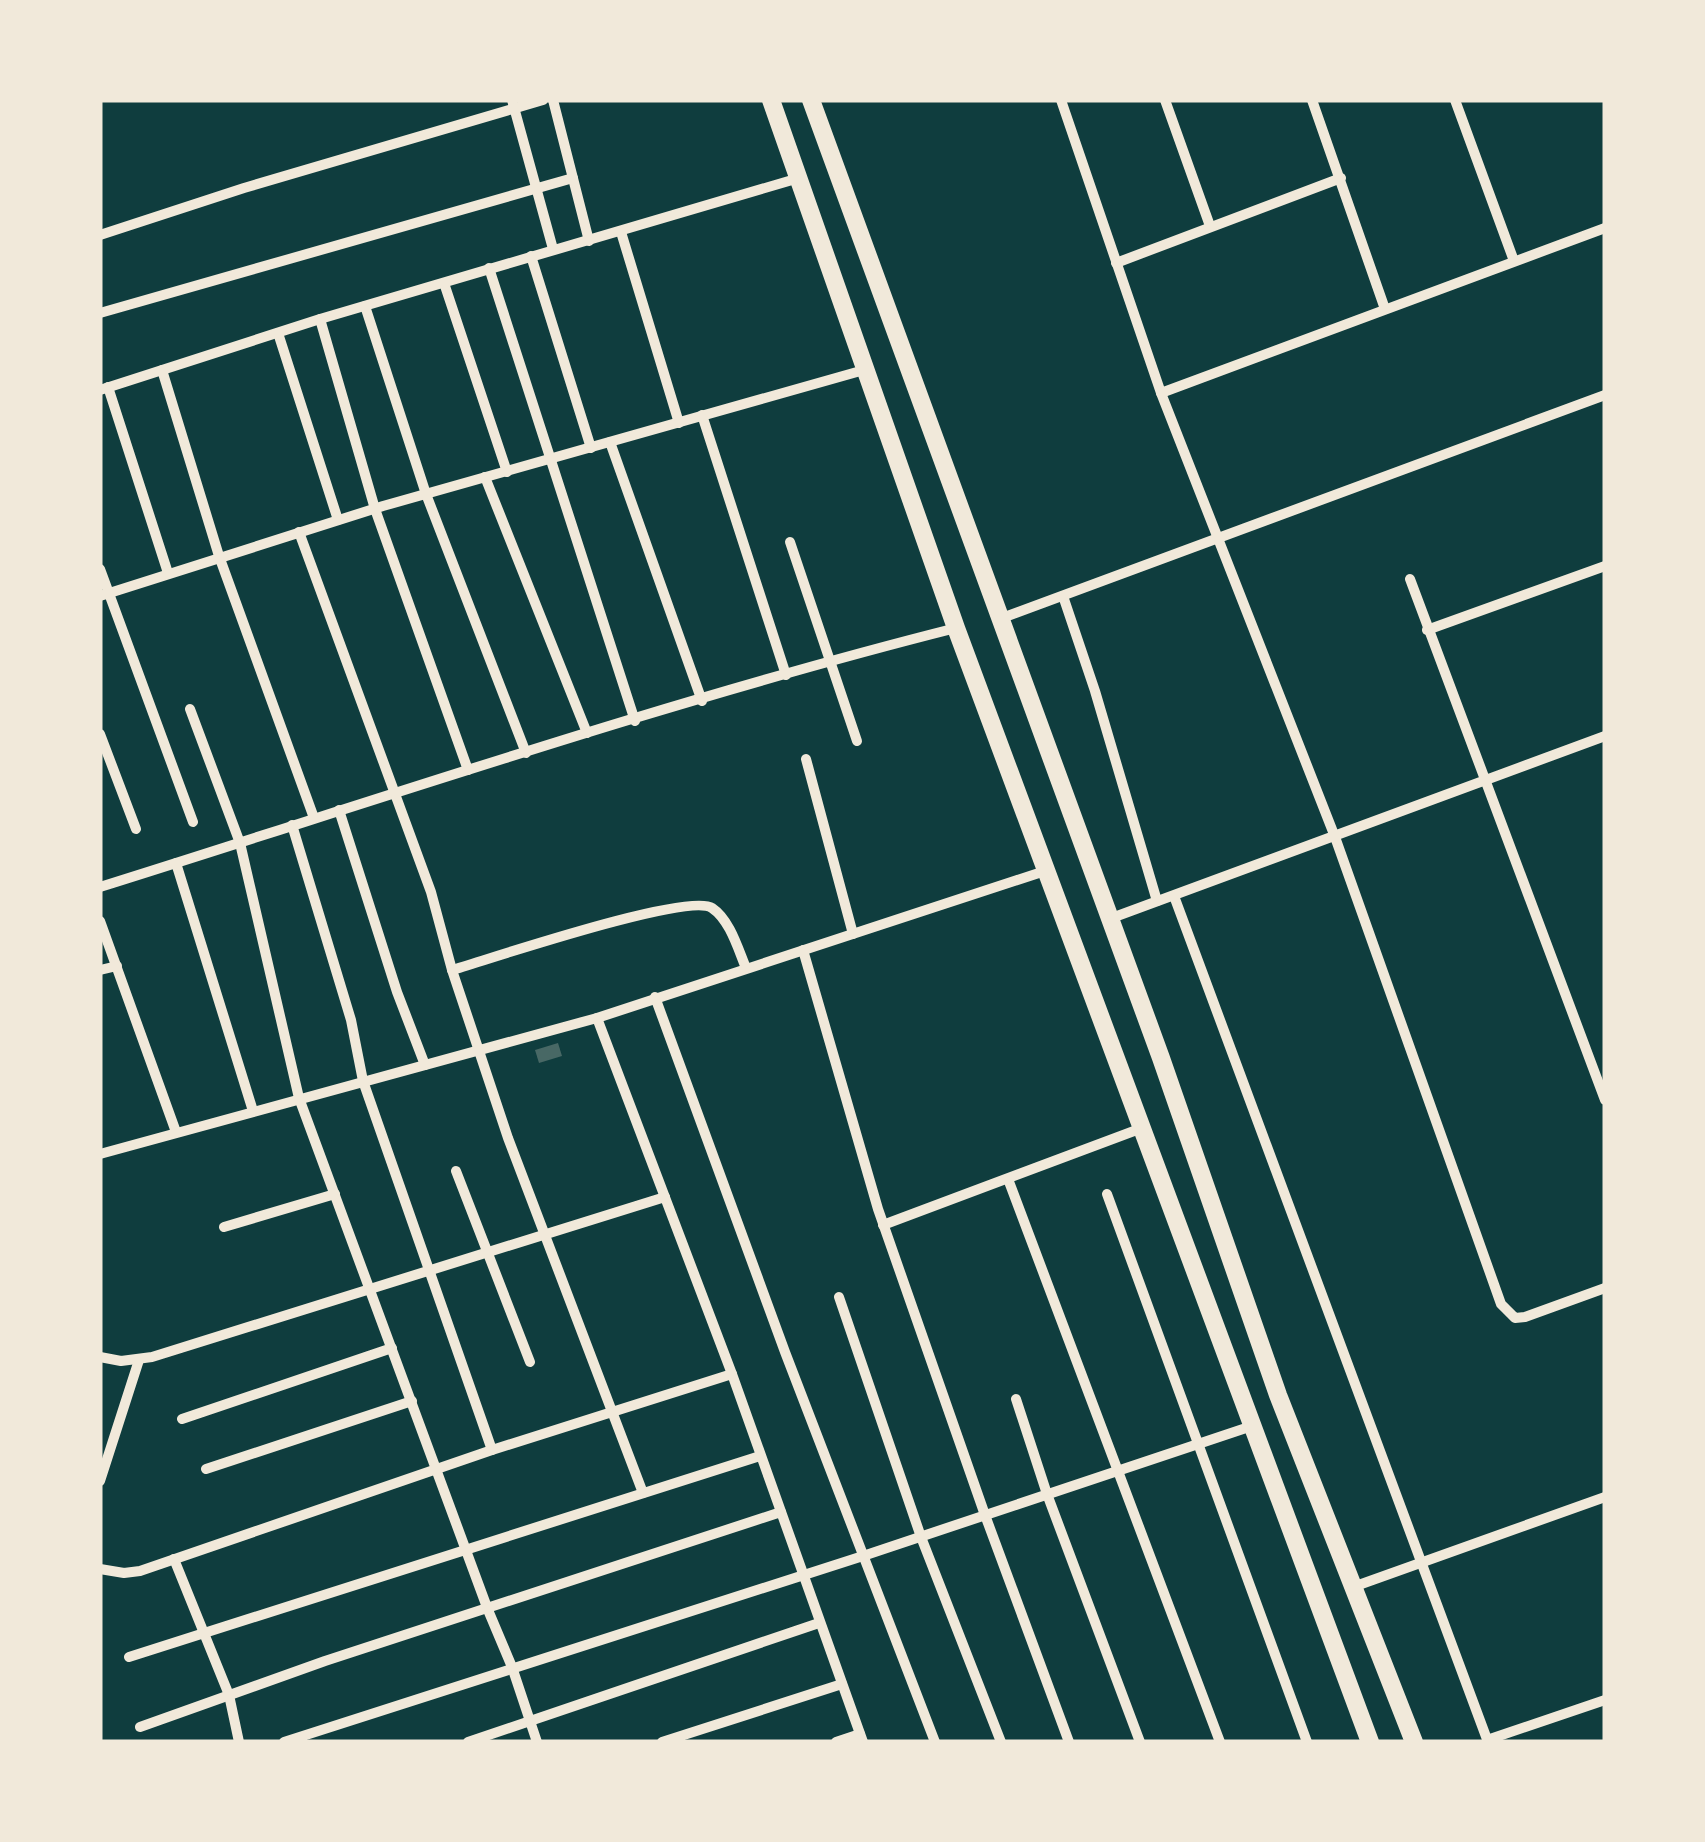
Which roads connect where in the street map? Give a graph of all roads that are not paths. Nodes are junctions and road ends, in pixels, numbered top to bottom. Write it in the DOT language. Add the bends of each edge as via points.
graph roads {
  1 [pos="543,100"];
  2 [pos="553,100"];
  3 [pos="771,100"];
  4 [pos="812,100"];
  5 [pos="1060,100"];
  6 [pos="1165,100"];
  7 [pos="1312,100"];
  8 [pos="1454,100"];
  9 [pos="513,104"];
  10 [pos="573,178"];
  11 [pos="799,178"];
  12 [pos="1340,178"];
  13 [pos="536,188"];
  14 [pos="1210,226"];
  15 [pos="1605,228"];
  16 [pos="621,232"];
  17 [pos="100,236"];
  18 [pos="589,241"];
  19 [pos="553,249"];
  20 [pos="530,256"];
  21 [pos="1514,261"];
  22 [pos="1116,263"];
  23 [pos="489,268"];
  24 [pos="444,283"];
  25 [pos="365,306"];
  26 [pos="1385,310"];
  27 [pos="100,313"];
  28 [pos="320,318"];
  29 [pos="278,333"];
  30 [pos="162,370"];
  31 [pos="864,370"];
  32 [pos="104,389"];
  33 [pos="1162,393"];
  34 [pos="1605,396"];
  35 [pos="702,416"];
  36 [pos="679,423"];
  37 [pos="610,442"];
  38 [pos="591,448"];
  39 [pos="548,460"];
  40 [pos="507,472"];
  41 [pos="485,477"];
  42 [pos="426,494"];
  43 [pos="375,508"];
  44 [pos="338,520"];
  45 [pos="299,532"];
  46 [pos="1216,539"];
  47 [pos="790,542"];
  48 [pos="219,556"];
  49 [pos="1605,566"];
  50 [pos="100,569"];
  51 [pos="168,573"];
  52 [pos="1410,579"];
  53 [pos="104,595"];
  54 [pos="1063,596"];
  55 [pos="1002,618"];
  56 [pos="956,628"];
  57 [pos="1427,630"];
  58 [pos="831,660"];
  59 [pos="786,675"];
  60 [pos="702,701"];
  61 [pos="190,709"];
  62 [pos="634,721"];
  63 [pos="586,733"];
  64 [pos="100,734"];
  65 [pos="1605,736"];
  66 [pos="857,741"];
  67 [pos="526,752"];
  68 [pos="806,759"];
  69 [pos="468,770"];
  70 [pos="1486,779"];
  71 [pos="395,793"];
  72 [pos="339,810"];
  73 [pos="314,818"];
  74 [pos="192,822"];
  75 [pos="292,825"];
  76 [pos="136,829"];
  77 [pos="1335,836"];
  78 [pos="240,843"];
  79 [pos="176,863"];
  80 [pos="1045,871"];
  81 [pos="100,887"];
  82 [pos="1174,896"];
  83 [pos="1157,902"];
  84 [pos="1109,919"];
  85 [pos="100,920"];
  86 [pos="853,934"];
  87 [pos="803,950"];
  88 [pos="116,966"];
  89 [pos="746,968"];
  90 [pos="100,970"];
  91 [pos="452,970"];
  92 [pos="656,997"];
  93 [pos="597,1018"];
  94 [pos="480,1050"];
  95 [pos="425,1065"];
  96 [pos="363,1081"];
  97 [pos="299,1098"];
  98 [pos="1605,1100"];
  99 [pos="253,1110"];
  100 [pos="1142,1128"];
  101 [pos="176,1132"];
  102 [pos="101,1151"];
  103 [pos="456,1171"];
  104 [pos="1008,1178"];
  105 [pos="336,1194"];
  106 [pos="1107,1194"];
  107 [pos="665,1197"];
  108 [pos="884,1225"];
  109 [pos="224,1227"];
  110 [pos="544,1236"];
  111 [pos="488,1254"];
  112 [pos="428,1272"];
  113 [pos="1605,1288"];
  114 [pos="372,1290"];
  115 [pos="839,1297"];
  116 [pos="392,1348"];
  117 [pos="100,1357"];
  118 [pos="139,1360"];
  119 [pos="530,1362"];
  120 [pos="732,1374"];
  121 [pos="1016,1399"];
  122 [pos="412,1401"];
  123 [pos="614,1412"];
  124 [pos="182,1419"];
  125 [pos="1252,1426"];
  126 [pos="1201,1444"];
  127 [pos="492,1450"];
  128 [pos="760,1456"];
  129 [pos="436,1469"];
  130 [pos="1119,1469"];
  131 [pos="206,1470"];
  132 [pos="100,1482"];
  133 [pos="643,1492"];
  134 [pos="1047,1494"];
  135 [pos="1605,1497"];
  136 [pos="781,1512"];
  137 [pos="985,1515"];
  138 [pos="921,1537"];
  139 [pos="466,1548"];
  140 [pos="863,1556"];
  141 [pos="174,1559"];
  142 [pos="1422,1564"];
  143 [pos="100,1569"];
  144 [pos="803,1575"];
  145 [pos="1354,1588"];
  146 [pos="488,1610"];
  147 [pos="819,1623"];
  148 [pos="203,1634"];
  149 [pos="129,1657"];
  150 [pos="512,1667"];
  151 [pos="842,1684"];
  152 [pos="229,1695"];
  153 [pos="1605,1700"];
  154 [pos="530,1722"];
  155 [pos="140,1728"];
  156 [pos="862,1738"];
  157 [pos="1488,1741"];
  158 [pos="239,1742"];
  159 [pos="284,1742"];
  160 [pos="468,1742"];
  161 [pos="537,1742"];
  162 [pos="662,1742"];
  163 [pos="836,1742"];
  164 [pos="934,1742"];
  165 [pos="1002,1742"];
  166 [pos="1070,1742"];
  167 [pos="1140,1742"];
  168 [pos="1220,1742"];
  169 [pos="1308,1742"];
  170 [pos="1370,1742"];
  171 [pos="1414,1742"];
  1 -- 9 [label="street"];
  2 -- 10 [label="street"];
  3 -- 11 [label="highway"];
  4 -- 55 [label="highway"];
  5 -- 22 [label="street"];
  6 -- 14 [label="street"];
  7 -- 12 [label="street"];
  8 -- 21 [label="street"];
  9 -- 13 [label="street"];
  9 -- 17 [label="street"];
  10 -- 13 [label="street"];
  10 -- 18 [label="street"];
  11 -- 16 [label="street"];
  11 -- 31 [label="highway"];
  12 -- 14 [label="street"];
  12 -- 26 [label="street"];
  13 -- 19 [label="street"];
  13 -- 27 [label="street"];
  14 -- 22 [label="street"];
  15 -- 21 [label="street"];
  16 -- 18 [label="street"];
  16 -- 36 [label="street"];
  18 -- 19 [label="street"];
  19 -- 20 [label="street"];
  20 -- 23 [label="street"];
  20 -- 38 [label="street"];
  21 -- 26 [label="street"];
  22 -- 33 [label="street"];
  23 -- 24 [label="street"];
  23 -- 39 [label="street"];
  24 -- 25 [label="street"];
  24 -- 40 [label="street"];
  25 -- 28 [label="street"];
  25 -- 42 [label="street"];
  26 -- 33 [label="street"];
  28 -- 29 [label="street"];
  28 -- 43 [label="street"];
  29 -- 30 [label="street"];
  29 -- 44 [label="street"];
  30 -- 32 [label="street"];
  30 -- 48 [label="street"];
  31 -- 35 [label="street"];
  31 -- 56 [label="highway"];
  32 -- 51 [label="street"];
  33 -- 46 [label="street"];
  34 -- 46 [label="street"];
  35 -- 36 [label="street"];
  35 -- 59 [label="street"];
  36 -- 37 [label="street"];
  37 -- 38 [label="street"];
  37 -- 60 [label="street"];
  38 -- 39 [label="street"];
  39 -- 40 [label="street"];
  39 -- 62 [label="street"];
  40 -- 41 [label="street"];
  41 -- 42 [label="street"];
  41 -- 63 [label="street"];
  42 -- 43 [label="street"];
  42 -- 67 [label="street"];
  43 -- 44 [label="street"];
  43 -- 69 [label="street"];
  44 -- 45 [label="street"];
  45 -- 48 [label="street"];
  45 -- 71 [label="street"];
  46 -- 54 [label="street"];
  46 -- 77 [label="street"];
  47 -- 58 [label="street"];
  48 -- 51 [label="street"];
  48 -- 73 [label="street"];
  49 -- 57 [label="street"];
  50 -- 53 [label="street"];
  51 -- 53 [label="street"];
  52 -- 57 [label="street"];
  53 -- 74 [label="street"];
  54 -- 55 [label="street"];
  54 -- 83 [label="street"];
  55 -- 84 [label="highway"];
  56 -- 58 [label="street"];
  56 -- 80 [label="highway"];
  57 -- 70 [label="street"];
  58 -- 59 [label="street"];
  58 -- 66 [label="street"];
  59 -- 60 [label="street"];
  60 -- 62 [label="street"];
  61 -- 78 [label="street"];
  62 -- 63 [label="street"];
  63 -- 67 [label="street"];
  64 -- 76 [label="street"];
  65 -- 70 [label="street"];
  67 -- 69 [label="street"];
  68 -- 86 [label="street"];
  69 -- 71 [label="street"];
  70 -- 77 [label="street"];
  70 -- 98 [label="street"];
  71 -- 72 [label="street"];
  71 -- 91 [label="street"];
  72 -- 73 [label="street"];
  72 -- 95 [label="street"];
  73 -- 75 [label="street"];
  75 -- 78 [label="street"];
  75 -- 96 [label="street"];
  77 -- 82 [label="street"];
  77 -- 113 [label="street" via="1502,1304 1515,1318 1525,1317"];
  78 -- 79 [label="street"];
  78 -- 97 [label="street"];
  79 -- 81 [label="street"];
  79 -- 99 [label="street"];
  80 -- 86 [label="street"];
  80 -- 100 [label="highway"];
  82 -- 83 [label="street"];
  82 -- 142 [label="street"];
  83 -- 84 [label="street"];
  84 -- 145 [label="highway"];
  85 -- 88 [label="street"];
  86 -- 87 [label="street"];
  87 -- 89 [label="street"];
  87 -- 108 [label="street"];
  88 -- 90 [label="street"];
  88 -- 101 [label="street"];
  89 -- 91 [label="street" via="725,922 700,903"];
  89 -- 92 [label="street"];
  91 -- 94 [label="street"];
  92 -- 93 [label="street"];
  92 -- 140 [label="street"];
  93 -- 94 [label="street"];
  93 -- 107 [label="street"];
  94 -- 95 [label="street"];
  94 -- 110 [label="street"];
  95 -- 96 [label="street"];
  96 -- 97 [label="street"];
  96 -- 112 [label="street"];
  97 -- 99 [label="street"];
  97 -- 105 [label="street"];
  99 -- 101 [label="street"];
  100 -- 104 [label="street"];
  100 -- 125 [label="highway"];
  101 -- 102 [label="street"];
  103 -- 111 [label="street"];
  104 -- 108 [label="street"];
  104 -- 130 [label="street"];
  105 -- 109 [label="street"];
  105 -- 114 [label="street"];
  106 -- 126 [label="street"];
  107 -- 110 [label="street"];
  107 -- 120 [label="street"];
  108 -- 137 [label="street"];
  110 -- 111 [label="street"];
  110 -- 123 [label="street"];
  111 -- 112 [label="street"];
  111 -- 119 [label="street"];
  112 -- 114 [label="street"];
  112 -- 127 [label="street"];
  114 -- 116 [label="street"];
  114 -- 118 [label="street"];
  115 -- 138 [label="street"];
  116 -- 122 [label="street"];
  116 -- 124 [label="street"];
  117 -- 118 [label="street"];
  118 -- 132 [label="street"];
  120 -- 123 [label="street"];
  120 -- 128 [label="street"];
  121 -- 134 [label="street"];
  122 -- 129 [label="street"];
  122 -- 131 [label="street"];
  123 -- 127 [label="street"];
  123 -- 133 [label="street"];
  125 -- 126 [label="street"];
  125 -- 170 [label="highway"];
  126 -- 130 [label="street"];
  126 -- 169 [label="street"];
  127 -- 129 [label="street"];
  128 -- 133 [label="street"];
  128 -- 136 [label="street"];
  129 -- 139 [label="street"];
  129 -- 141 [label="street"];
  130 -- 134 [label="street"];
  130 -- 168 [label="street"];
  133 -- 139 [label="street"];
  134 -- 137 [label="street"];
  134 -- 167 [label="street"];
  135 -- 142 [label="street"];
  136 -- 144 [label="street"];
  136 -- 146 [label="street"];
  137 -- 138 [label="street"];
  137 -- 166 [label="street"];
  138 -- 140 [label="street"];
  138 -- 165 [label="street"];
  139 -- 146 [label="street"];
  139 -- 148 [label="street"];
  140 -- 144 [label="street"];
  140 -- 164 [label="street"];
  141 -- 143 [label="street" via="124,1573"];
  141 -- 148 [label="street"];
  142 -- 145 [label="street"];
  142 -- 157 [label="street"];
  144 -- 147 [label="street"];
  144 -- 150 [label="street"];
  145 -- 171 [label="highway"];
  146 -- 150 [label="street"];
  146 -- 152 [label="street"];
  147 -- 151 [label="street"];
  147 -- 154 [label="street"];
  148 -- 149 [label="street"];
  148 -- 152 [label="street"];
  150 -- 154 [label="street"];
  150 -- 159 [label="street"];
  151 -- 156 [label="street"];
  151 -- 162 [label="street"];
  152 -- 155 [label="street"];
  152 -- 158 [label="street"];
  153 -- 157 [label="street"];
  154 -- 160 [label="street"];
  154 -- 161 [label="street"];
  156 -- 163 [label="street"];
}
